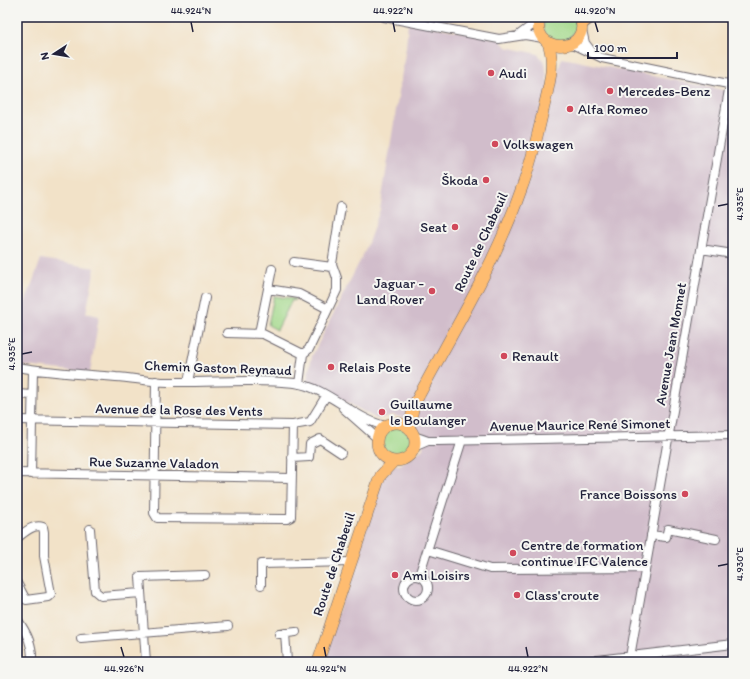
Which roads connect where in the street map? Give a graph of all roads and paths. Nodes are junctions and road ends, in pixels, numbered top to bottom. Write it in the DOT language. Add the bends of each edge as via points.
graph roads {
  1 [pos="384,17"];
  2 [pos="539,19"];
  3 [pos="584,22"];
  4 [pos="515,37"];
  5 [pos="546,40"];
  6 [pos="567,45"];
  7 [pos="596,57"];
  8 [pos="549,82"];
  9 [pos="732,85"];
  10 [pos="341,207"];
  11 [pos="701,249"];
  12 [pos="733,254"];
  13 [pos="294,262"];
  14 [pos="332,267"];
  15 [pos="272,269"];
  16 [pos="268,289"];
  17 [pos="205,298"];
  18 [pos="328,309"];
  19 [pos="227,333"];
  20 [pos="259,333"];
  21 [pos="303,354"];
  22 [pos="17,367"];
  23 [pos="33,370"];
  24 [pos="156,381"];
  25 [pos="188,382"];
  26 [pos="299,384"];
  27 [pos="17,394"];
  28 [pos="32,395"];
  29 [pos="326,396"];
  30 [pos="414,405"];
  31 [pos="342,406"];
  32 [pos="17,420"];
  33 [pos="31,420"];
  34 [pos="156,423"];
  35 [pos="398,423"];
  36 [pos="293,425"];
  37 [pos="384,426"];
  38 [pos="733,435"];
  39 [pos="412,437"];
  40 [pos="668,437"];
  41 [pos="376,438"];
  42 [pos="462,440"];
  43 [pos="341,453"];
  44 [pos="381,454"];
  45 [pos="292,458"];
  46 [pos="394,461"];
  47 [pos="17,473"];
  48 [pos="31,474"];
  49 [pos="381,475"];
  50 [pos="155,476"];
  51 [pos="292,478"];
  52 [pos="90,529"];
  53 [pos="651,535"];
  54 [pos="17,538"];
  55 [pos="716,538"];
  56 [pos="428,550"];
  57 [pos="351,562"];
  58 [pos="645,568"];
  59 [pos="205,575"];
  60 [pos="419,576"];
  61 [pos="17,583"];
  62 [pos="261,585"];
  63 [pos="141,593"];
  64 [pos="21,601"];
  65 [pos="17,619"];
  66 [pos="228,626"];
  67 [pos="296,632"];
  68 [pos="144,633"];
  69 [pos="27,634"];
  70 [pos="17,635"];
  71 [pos="81,638"];
  72 [pos="733,644"];
  73 [pos="630,657"];
  74 [pos="32,662"];
  75 [pos="146,662"];
  76 [pos="287,662"];
  77 [pos="318,662"];
  78 [pos="580,662"];
  1 -- 4 [label="street" via="499,39"];
  2 -- 4 [label="street"];
  2 -- 5 [label="main road" via="540,33"];
  3 -- 6 [label="main road" via="579,37"];
  3 -- 7 [label="street" via="585,43"];
  4 -- 5 [label="street" via="532,35"];
  5 -- 6 [label="main road" via="554,45"];
  5 -- 8 [label="main road" via="552,61"];
  6 -- 7 [label="street" via="581,48"];
  6 -- 8 [label="main road" via="558,58"];
  7 -- 9 [label="street"];
  8 -- 30 [label="main road, Route de Chabeuil" via="526,175 506,228 469,304"];
  9 -- 11 [label="street, Avenue Jean Monnet"];
  10 -- 14 [label="street"];
  11 -- 12 [label="street"];
  11 -- 40 [label="street, Avenue Jean Monnet"];
  13 -- 14 [label="street"];
  14 -- 18 [label="street" via="337,278 337,290"];
  15 -- 16 [label="street"];
  16 -- 18 [label="street" via="300,294"];
  16 -- 20 [label="street"];
  17 -- 25 [label="street"];
  18 -- 21 [label="street" via="309,349"];
  19 -- 20 [label="street"];
  20 -- 21 [label="street"];
  21 -- 26 [label="street"];
  22 -- 23 [label="street, Chemin Gaston Reynaud"];
  23 -- 24 [label="street, Chemin Gaston Reynaud"];
  23 -- 28 [label="street"];
  24 -- 25 [label="street, Chemin Gaston Reynaud"];
  24 -- 34 [label="street"];
  25 -- 26 [label="street, Chemin Gaston Reynaud" via="247,381"];
  26 -- 29 [label="street, Chemin Gaston Reynaud"];
  27 -- 28 [label="street"];
  28 -- 33 [label="street"];
  29 -- 31 [label="street, Chemin Gaston Reynaud"];
  29 -- 36 [label="street, Avenue de la Rose des Vents" via="310,422"];
  30 -- 35 [label="main road, Route de Chabeuil"];
  30 -- 39 [label="main road, Route de Chabeuil"];
  31 -- 37 [label="street, Chemin Gaston Reynaud"];
  31 -- 41 [label="street, Chemin Gaston Reynaud"];
  32 -- 33 [label="street, Avenue de la Rose des Vents"];
  33 -- 34 [label="street, Avenue de la Rose des Vents"];
  33 -- 48 [label="street"];
  34 -- 36 [label="street, Avenue de la Rose des Vents"];
  34 -- 50 [label="street"];
  35 -- 37 [label="main road"];
  35 -- 39 [label="main road"];
  36 -- 45 [label="street"];
  37 -- 41 [label="main road"];
  38 -- 40 [label="street, Avenue Maurice René Simonet"];
  39 -- 42 [label="street, Avenue Maurice René Simonet" via="428,441"];
  39 -- 46 [label="main road" via="407,458"];
  40 -- 42 [label="street, Avenue Maurice René Simonet"];
  40 -- 53 [label="street, Avenue Jean Monnet"];
  41 -- 44 [label="main road"];
  42 -- 56 [label="street"];
  43 -- 45 [label="street" via="320,439 310,444 309,461"];
  44 -- 46 [label="main road"];
  44 -- 49 [label="main road, Route de Chabeuil"];
  45 -- 51 [label="street"];
  46 -- 49 [label="main road, Route de Chabeuil"];
  47 -- 48 [label="street, Rue Suzanne Valadon"];
  48 -- 50 [label="street, Rue Suzanne Valadon"];
  49 -- 57 [label="main road, Route de Chabeuil"];
  50 -- 51 [label="street, Rue Suzanne Valadon"];
  50 -- 51 [label="street" via="154,514 157,518 287,519 292,517"];
  52 -- 63 [label="street" via="95,591 101,596"];
  53 -- 55 [label="street" via="666,537 668,529"];
  53 -- 58 [label="street, Avenue Jean Monnet"];
  54 -- 64 [label="street" via="31,528 43,527 44,556 51,594 48,597"];
  56 -- 58 [label="street" via="490,569"];
  56 -- 60 [label="street"];
  57 -- 62 [label="street" via="261,564"];
  57 -- 77 [label="main road, Route de Chabeuil"];
  58 -- 73 [label="street, Avenue Jean Monnet"];
  59 -- 63 [label="street" via="140,577"];
  61 -- 64 [label="street"];
  63 -- 68 [label="street"];
  65 -- 69 [label="street"];
  66 -- 68 [label="street"];
  67 -- 76 [label="street" via="282,634"];
  68 -- 71 [label="street"];
  68 -- 75 [label="street"];
  69 -- 70 [label="street"];
  69 -- 74 [label="street"];
  72 -- 73 [label="street"];
  73 -- 78 [label="street"];
}
